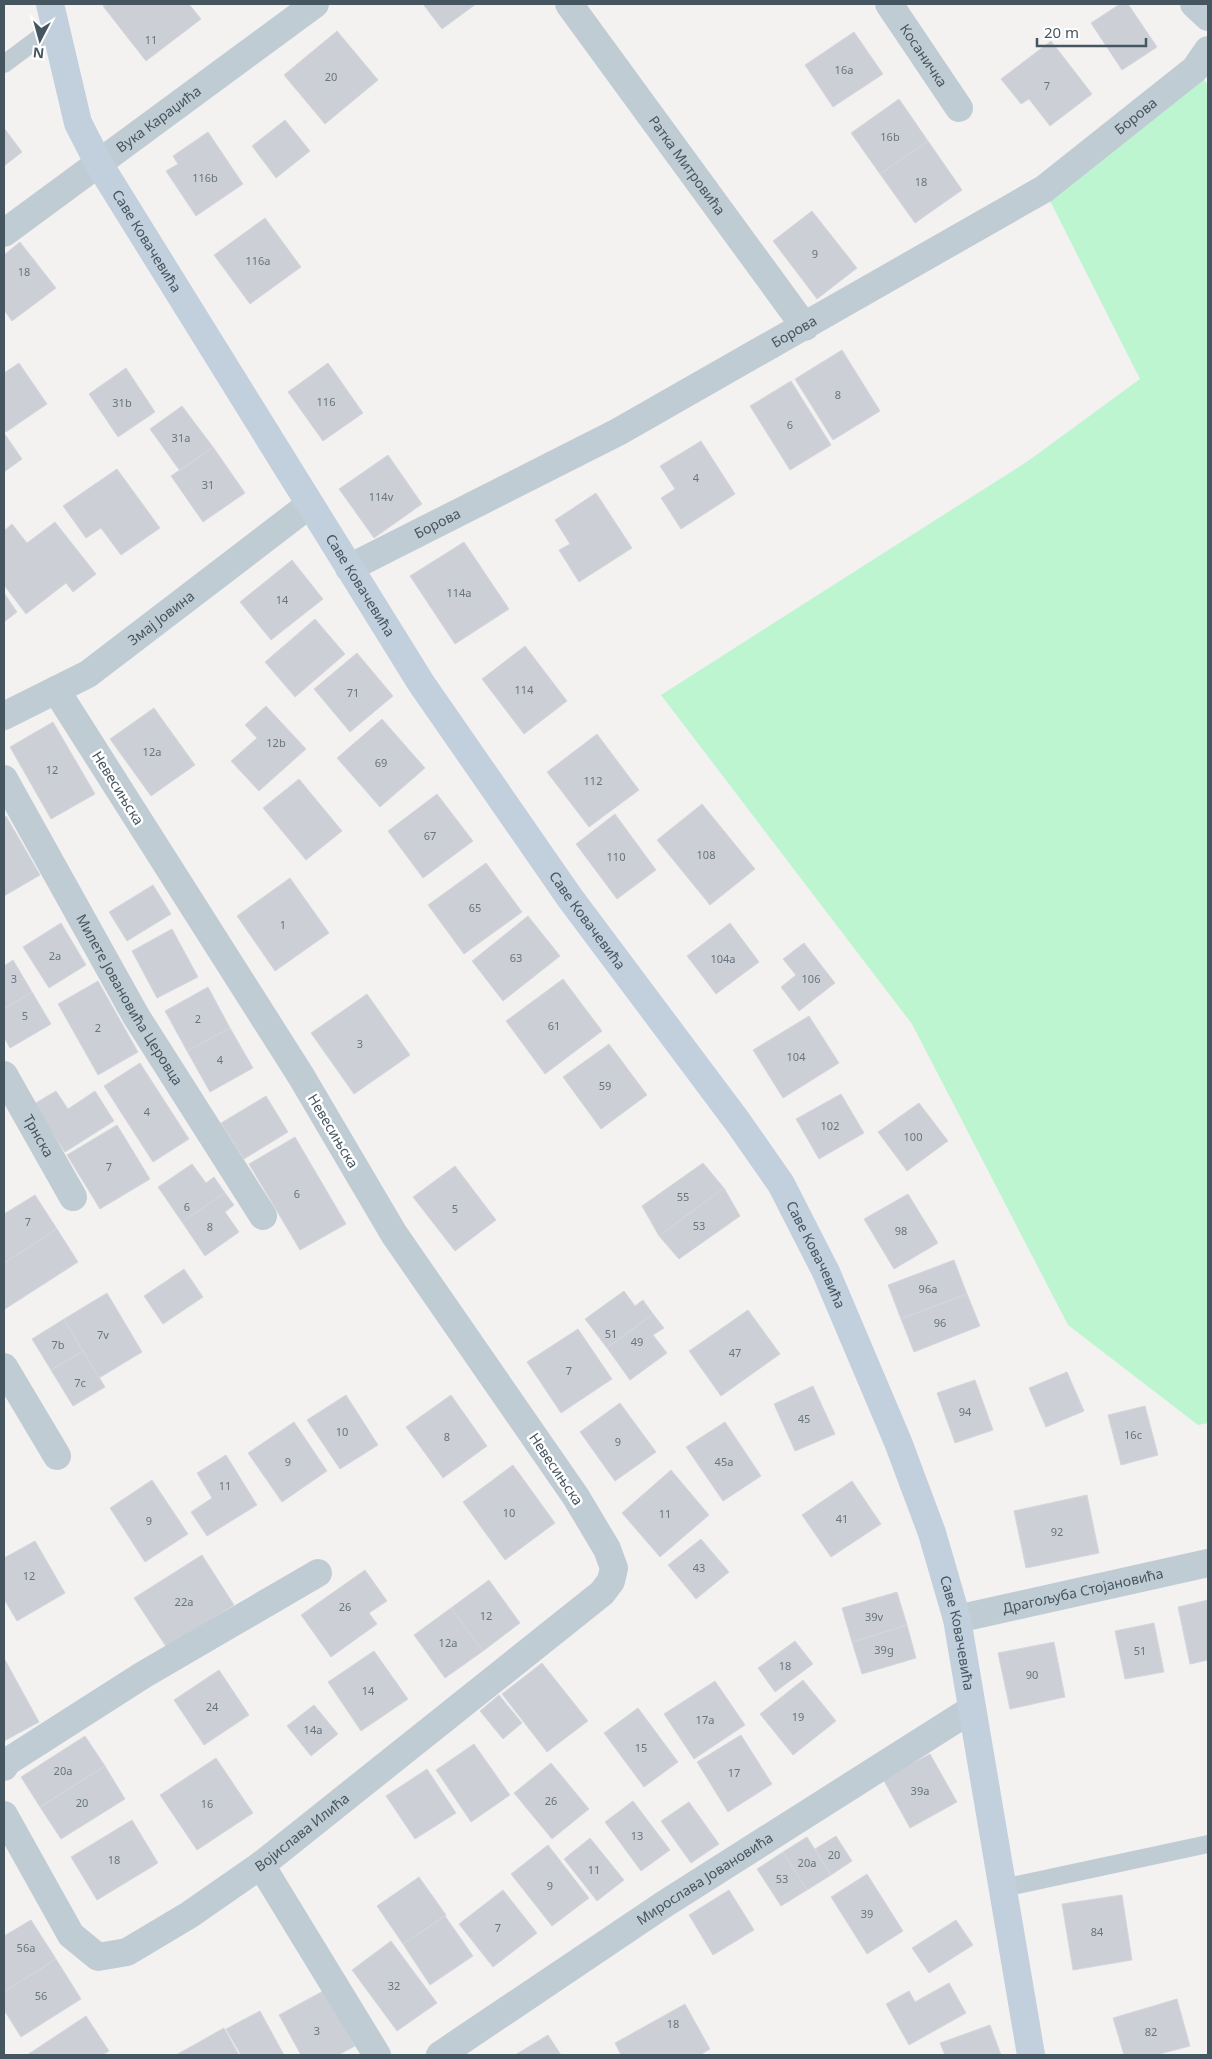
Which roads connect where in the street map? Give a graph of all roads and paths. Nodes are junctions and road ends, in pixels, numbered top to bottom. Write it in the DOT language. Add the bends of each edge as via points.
graph roads {
  1 [pos="315,4"];
  2 [pos="569,4"];
  3 [pos="889,4"];
  4 [pos="1194,4"];
  5 [pos="52,15"];
  6 [pos="1208,17"];
  7 [pos="1208,50"];
  8 [pos="4,64"];
  9 [pos="959,108"];
  10 [pos="99,164"];
  11 [pos="4,233"];
  12 [pos="805,327"];
  13 [pos="309,505"];
  14 [pos="349,568"];
  15 [pos="56,690"];
  16 [pos="4,716"];
  17 [pos="4,778"];
  18 [pos="4,1074"];
  19 [pos="73,1197"];
  20 [pos="263,1216"];
  21 [pos="4,1367"];
  22 [pos="57,1456"];
  23 [pos="1208,1563"];
  24 [pos="614,1568"];
  25 [pos="318,1574"];
  26 [pos="957,1619"];
  27 [pos="972,1709"];
  28 [pos="4,1767"];
  29 [pos="4,1814"];
  30 [pos="1208,1844"];
  31 [pos="261,1865"];
  32 [pos="1003,1888"];
  33 [pos="377,2055"];
  34 [pos="440,2055"];
  35 [pos="1031,2055"];
  1 -- 10 [label="street, Вука Караџића"];
  2 -- 12 [label="street, Ратка Митровића"];
  3 -- 9 [label="street, Косаничка"];
  4 -- 6 [label="street"];
  5 -- 8 [label="lane"];
  5 -- 10 [label="street, Саве Ковачевића" via="78,123"];
  7 -- 12 [label="street, Борова" via="1195,69 1044,189"];
  10 -- 11 [label="street, Вука Караџића"];
  10 -- 13 [label="street, Саве Ковачевића"];
  12 -- 14 [label="street, Борова" via="618,432"];
  13 -- 14 [label="street, Саве Ковачевића"];
  13 -- 15 [label="street, Змај Јовина" via="88,674"];
  14 -- 26 [label="street, Саве Ковачевића" via="421,683 570,898 737,1121 780,1184 826,1272 898,1442 932,1533"];
  15 -- 16 [label="street, Змај Јовина"];
  15 -- 24 [label="street, Невесињска" via="300,1076 394,1234 576,1497 607,1549"];
  17 -- 20 [label="street, Милете Јовановића Церовца" via="136,1016"];
  18 -- 19 [label="street, Трнска"];
  21 -- 22 [label="street"];
  23 -- 26 [label="street, Драгољуба Стојановића"];
  24 -- 31 [label="street, Војислава Илића" via="611,1581 602,1593"];
  25 -- 28 [label="street" via="143,1675 7,1762"];
  26 -- 27 [label="street, Саве Ковачевића"];
  27 -- 32 [label="street, Саве Ковачевића"];
  27 -- 34 [label="street, Мирослава Јовановића" via="663,1905"];
  29 -- 31 [label="street, Војислава Илића" via="71,1935 98,1957 127,1952 189,1915"];
  30 -- 32 [label="lane"];
  31 -- 33 [label="street"];
  32 -- 35 [label="street, Саве Ковачевића"];
}
